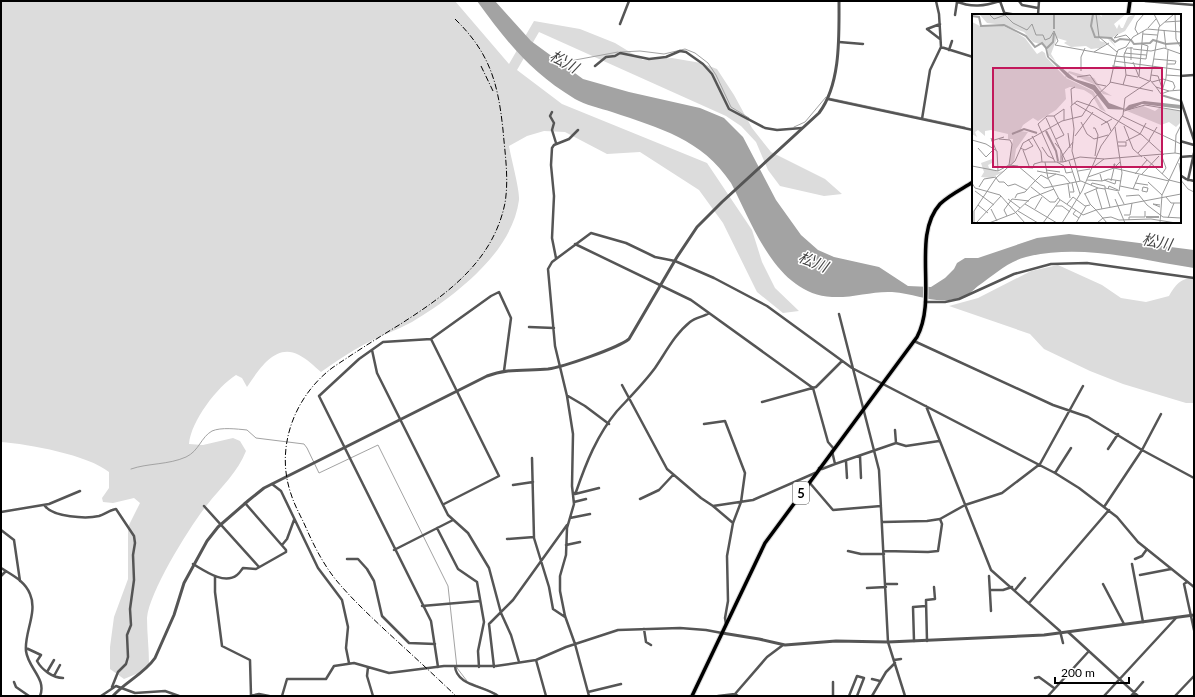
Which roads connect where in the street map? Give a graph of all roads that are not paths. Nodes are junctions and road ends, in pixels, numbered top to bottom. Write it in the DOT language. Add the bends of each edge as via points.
graph roads {
  1 [pos="629,1"];
  2 [pos="839,1"];
  3 [pos="936,1"];
  4 [pos="957,1"];
  5 [pos="1000,1"];
  6 [pos="1019,1"];
  7 [pos="1039,1"];
  8 [pos="1130,1"];
  9 [pos="1145,1"];
  10 [pos="1194,5"];
  11 [pos="1038,8"];
  12 [pos="1005,14"];
  13 [pos="1038,14"];
  14 [pos="1128,14"];
  15 [pos="955,15"];
  16 [pos="620,24"];
  17 [pos="940,24"];
  18 [pos="940,39"];
  19 [pos="952,41"];
  20 [pos="839,42"];
  21 [pos="863,44"];
  22 [pos="941,47"];
  23 [pos="949,50"];
  24 [pos="972,57"];
  25 [pos="595,66"];
  26 [pos="1194,75"];
  27 [pos="1181,76"];
  28 [pos="828,99"];
  29 [pos="1181,101"];
  30 [pos="552,112"];
  31 [pos="922,119"];
  32 [pos="802,128"];
  33 [pos="578,130"];
  34 [pos="972,130"];
  35 [pos="1194,140"];
  36 [pos="1181,141"];
  37 [pos="556,143"];
  38 [pos="1194,145"];
  39 [pos="1193,154"];
  40 [pos="1181,157"];
  41 [pos="1181,176"];
  42 [pos="1188,180"];
  43 [pos="1194,181"];
  44 [pos="972,183"];
  45 [pos="575,244"];
  46 [pos="556,258"];
  47 [pos="675,261"];
  48 [pos="1194,278"];
  49 [pos="660,286"];
  50 [pos="926,302"];
  51 [pos="709,313"];
  52 [pos="839,314"];
  53 [pos="529,327"];
  54 [pos="554,328"];
  55 [pos="431,339"];
  56 [pos="914,341"];
  57 [pos="372,350"];
  58 [pos="842,361"];
  59 [pos="558,367"];
  60 [pos="852,368"];
  61 [pos="504,371"];
  62 [pos="882,384"];
  63 [pos="622,385"];
  64 [pos="1083,386"];
  65 [pos="814,388"];
  66 [pos="457,391"];
  67 [pos="568,396"];
  68 [pos="629,399"];
  69 [pos="762,402"];
  70 [pos="926,406"];
  71 [pos="863,408"];
  72 [pos="1069,410"];
  73 [pos="1161,414"];
  74 [pos="401,419"];
  75 [pos="609,424"];
  76 [pos="704,424"];
  77 [pos="895,430"];
  78 [pos="1118,434"];
  79 [pos="939,441"];
  80 [pos="896,443"];
  81 [pos="343,448"];
  82 [pos="1071,448"];
  83 [pos="1108,449"];
  84 [pos="833,450"];
  85 [pos="1142,450"];
  86 [pos="874,451"];
  87 [pos="860,456"];
  88 [pos="532,458"];
  89 [pos="846,461"];
  90 [pos="835,464"];
  91 [pos="1040,464"];
  92 [pos="819,468"];
  93 [pos="815,473"];
  94 [pos="1055,473"];
  95 [pos="673,475"];
  96 [pos="847,478"];
  97 [pos="861,478"];
  98 [pos="1194,478"];
  99 [pos="532,482"];
  100 [pos="809,482"];
  101 [pos="272,484"];
  102 [pos="513,485"];
  103 [pos="599,488"];
  104 [pos="80,491"];
  105 [pos="574,495"];
  106 [pos="586,499"];
  107 [pos="640,499"];
  108 [pos="574,502"];
  109 [pos="742,502"];
  110 [pos="245,503"];
  111 [pos="444,504"];
  112 [pos="965,505"];
  113 [pos="45,506"];
  114 [pos="204,506"];
  115 [pos="713,506"];
  116 [pos="881,506"];
  117 [pos="1104,507"];
  118 [pos="1108,510"];
  119 [pos="1,512"];
  120 [pos="590,514"];
  121 [pos="570,519"];
  122 [pos="940,519"];
  123 [pos="294,520"];
  124 [pos="453,520"];
  125 [pos="883,522"];
  126 [pos="733,523"];
  127 [pos="221,525"];
  128 [pos="568,525"];
  129 [pos="437,528"];
  130 [pos="1,530"];
  131 [pos="534,537"];
  132 [pos="507,539"];
  133 [pos="580,542"];
  134 [pos="282,545"];
  135 [pos="566,545"];
  136 [pos="1147,549"];
  137 [pos="394,550"];
  138 [pos="848,551"];
  139 [pos="884,552"];
  140 [pos="347,559"];
  141 [pos="1135,559"];
  142 [pos="542,560"];
  143 [pos="193,564"];
  144 [pos="1132,564"];
  145 [pos="1,568"];
  146 [pos="259,568"];
  147 [pos="1171,569"];
  148 [pos="6,571"];
  149 [pos="1140,575"];
  150 [pos="1,576"];
  151 [pos="990,576"];
  152 [pos="215,577"];
  153 [pos="1025,578"];
  154 [pos="20,581"];
  155 [pos="1187,582"];
  156 [pos="897,584"];
  157 [pos="1103,584"];
  158 [pos="886,586"];
  159 [pos="934,587"];
  160 [pos="1012,587"];
  161 [pos="1194,587"];
  162 [pos="867,588"];
  163 [pos="990,590"];
  164 [pos="1014,590"];
  165 [pos="480,601"];
  166 [pos="1029,603"];
  167 [pos="422,606"];
  168 [pos="926,606"];
  169 [pos="991,611"];
  170 [pos="502,613"];
  171 [pos="1193,616"];
  172 [pos="565,617"];
  173 [pos="1176,618"];
  174 [pos="1143,622"];
  175 [pos="484,623"];
  176 [pos="726,624"];
  177 [pos="1124,624"];
  178 [pos="489,625"];
  179 [pos="644,629"];
  180 [pos="1194,630"];
  181 [pos="1067,631"];
  182 [pos="1061,632"];
  183 [pos="722,633"];
  184 [pos="914,641"];
  185 [pos="927,641"];
  186 [pos="888,642"];
  187 [pos="1063,643"];
  188 [pos="435,644"];
  189 [pos="575,644"];
  190 [pos="651,645"];
  191 [pos="783,645"];
  192 [pos="26,648"];
  193 [pos="1088,651"];
  194 [pos="901,659"];
  195 [pos="54,660"];
  196 [pos="536,660"];
  197 [pos="519,662"];
  198 [pos="895,662"];
  199 [pos="349,663"];
  200 [pos="60,665"];
  201 [pos="455,666"];
  202 [pos="438,667"];
  203 [pos="479,667"];
  204 [pos="494,667"];
  205 [pos="368,668"];
  206 [pos="47,672"];
  207 [pos="54,676"];
  208 [pos="1194,676"];
  209 [pos="63,678"];
  210 [pos="1036,678"];
  211 [pos="872,679"];
  212 [pos="1119,679"];
  213 [pos="880,681"];
  214 [pos="14,682"];
  215 [pos="833,682"];
  216 [pos="1143,682"];
  217 [pos="621,684"];
  218 [pos="112,687"];
  219 [pos="122,687"];
  220 [pos="1054,688"];
  221 [pos="588,692"];
  222 [pos="1134,692"];
  223 [pos="735,694"];
  224 [pos="29,696"];
  225 [pos="40,696"];
  226 [pos="102,696"];
  227 [pos="113,696"];
  228 [pos="179,696"];
  229 [pos="250,696"];
  230 [pos="269,696"];
  231 [pos="282,696"];
  232 [pos="373,696"];
  233 [pos="498,696"];
  234 [pos="546,696"];
  235 [pos="590,696"];
  236 [pos="692,696"];
  237 [pos="718,696"];
  238 [pos="738,696"];
  239 [pos="833,696"];
  240 [pos="849,696"];
  241 [pos="857,696"];
  242 [pos="872,696"];
  243 [pos="905,696"];
  244 [pos="1048,696"];
  245 [pos="1104,696"];
  246 [pos="1131,696"];
  247 [pos="1138,696"];
  248 [pos="1176,696"];
  1 -- 16 [label="street"];
  2 -- 20 [label="street"];
  3 -- 17 [label="street"];
  4 -- 5 [label="street" via="967,6"];
  4 -- 15 [label="street"];
  5 -- 12 [label="street"];
  6 -- 11 [label="street" via="1022,5"];
  7 -- 11 [label="street"];
  8 -- 14 [label="main road"];
  9 -- 10 [label="street"];
  11 -- 13 [label="street"];
  17 -- 18 [label="street"];
  17 -- 18 [label="street" via="927,29"];
  18 -- 22 [label="street"];
  19 -- 23 [label="street"];
  20 -- 21 [label="street"];
  20 -- 28 [label="street"];
  22 -- 23 [label="street"];
  22 -- 31 [label="street" via="930,70"];
  23 -- 24 [label="street"];
  25 -- 32 [label="street" via="606,56 620,53 653,59 686,52 704,64 712,74 729,109 765,128"];
  26 -- 27 [label="street"];
  28 -- 31 [label="street"];
  28 -- 32 [label="street"];
  29 -- 35 [label="street"];
  30 -- 37 [label="street" via="552,133"];
  31 -- 34 [label="street"];
  32 -- 47 [label="street" via="697,227"];
  33 -- 37 [label="street" via="569,139"];
  36 -- 38 [label="street"];
  37 -- 46 [label="street" via="552,148 550,162 554,190 552,238"];
  39 -- 40 [label="street"];
  39 -- 42 [label="street"];
  41 -- 42 [label="street"];
  42 -- 43 [label="street"];
  44 -- 50 [label="main road, 5" via="944,200 933,215 928,231"];
  45 -- 46 [label="street"];
  45 -- 47 [label="street" via="591,233 626,243 655,257"];
  45 -- 49 [label="street"];
  46 -- 54 [label="street" via="548,269"];
  47 -- 49 [label="street"];
  47 -- 58 [label="street" via="764,304"];
  48 -- 50 [label="street" via="1087,263 1059,263 1021,271 959,299"];
  49 -- 51 [label="street" via="691,300"];
  49 -- 59 [label="street" via="626,341"];
  50 -- 56 [label="main road, 5" via="923,322"];
  51 -- 65 [label="street"];
  51 -- 68 [label="street" via="694,319 686,326"];
  52 -- 60 [label="street"];
  53 -- 54 [label="street"];
  54 -- 59 [label="street"];
  55 -- 57 [label="street" via="385,342"];
  55 -- 61 [label="street" via="499,292 511,318"];
  55 -- 66 [label="street"];
  56 -- 62 [label="main road, 5"];
  56 -- 72 [label="street"];
  57 -- 74 [label="street" via="376,370"];
  57 -- 81 [label="street" via="319,396"];
  58 -- 60 [label="street"];
  58 -- 65 [label="street"];
  59 -- 61 [label="street"];
  59 -- 67 [label="street"];
  60 -- 62 [label="street"];
  60 -- 71 [label="street"];
  61 -- 66 [label="street" via="487,376"];
  62 -- 70 [label="street"];
  62 -- 71 [label="main road, 5"];
  63 -- 68 [label="street"];
  64 -- 72 [label="street"];
  65 -- 69 [label="street"];
  65 -- 84 [label="street" via="828,442"];
  66 -- 74 [label="street"];
  66 -- 111 [label="street" via="499,476"];
  67 -- 75 [label="street"];
  67 -- 105 [label="street" via="573,433"];
  68 -- 75 [label="street"];
  68 -- 95 [label="street" via="667,469"];
  70 -- 79 [label="street"];
  70 -- 91 [label="street"];
  71 -- 84 [label="main road, 5"];
  71 -- 86 [label="street"];
  72 -- 78 [label="street"];
  72 -- 91 [label="street"];
  73 -- 85 [label="street"];
  74 -- 81 [label="street"];
  74 -- 111 [label="street"];
  75 -- 105 [label="street" via="588,457"];
  76 -- 109 [label="street" via="724,421 729,428 745,473"];
  77 -- 80 [label="street"];
  78 -- 83 [label="street"];
  78 -- 85 [label="street"];
  79 -- 80 [label="street" via="906,446"];
  79 -- 112 [label="street"];
  80 -- 86 [label="street"];
  81 -- 101 [label="street"];
  81 -- 137 [label="street"];
  82 -- 94 [label="street"];
  84 -- 90 [label="street"];
  84 -- 92 [label="main road, 5"];
  85 -- 98 [label="street"];
  85 -- 117 [label="street"];
  86 -- 87 [label="street"];
  86 -- 116 [label="street" via="879,470"];
  87 -- 89 [label="street"];
  87 -- 97 [label="street"];
  88 -- 99 [label="street"];
  89 -- 90 [label="street"];
  89 -- 96 [label="street"];
  90 -- 92 [label="street"];
  91 -- 94 [label="street"];
  91 -- 112 [label="street" via="1002,493"];
  92 -- 93 [label="main road, 5"];
  93 -- 100 [label="main road, 5"];
  93 -- 109 [label="street" via="753,500"];
  94 -- 117 [label="street"];
  95 -- 107 [label="street" via="659,490"];
  95 -- 115 [label="street"];
  99 -- 102 [label="street"];
  99 -- 131 [label="street"];
  100 -- 116 [label="street" via="833,510"];
  100 -- 176 [label="main road, 5" via="765,543"];
  101 -- 110 [label="street"];
  101 -- 123 [label="street" via="281,491"];
  103 -- 105 [label="street"];
  104 -- 113 [label="street"];
  105 -- 108 [label="street"];
  106 -- 108 [label="street"];
  108 -- 121 [label="street"];
  109 -- 115 [label="street"];
  109 -- 126 [label="street"];
  110 -- 127 [label="street"];
  110 -- 134 [label="street"];
  111 -- 124 [label="street"];
  112 -- 122 [label="street"];
  112 -- 160 [label="street" via="989,567"];
  113 -- 119 [label="street"];
  113 -- 218 [label="street" via="50,510 81,518 101,516 116,509 134,536 131,625 127,635 128,657"];
  114 -- 127 [label="street"];
  115 -- 126 [label="street"];
  116 -- 125 [label="street"];
  117 -- 118 [label="street"];
  118 -- 136 [label="street"];
  118 -- 166 [label="street"];
  120 -- 121 [label="street"];
  121 -- 128 [label="street"];
  122 -- 125 [label="street"];
  122 -- 139 [label="street" via="942,528 938,551"];
  123 -- 134 [label="street"];
  123 -- 199 [label="street" via="318,568 342,600 347,623 346,648"];
  124 -- 129 [label="street"];
  124 -- 170 [label="street" via="468,533 489,568"];
  125 -- 139 [label="street"];
  126 -- 176 [label="street" via="727,556"];
  127 -- 143 [label="street" via="206,541"];
  127 -- 146 [label="street"];
  128 -- 135 [label="street"];
  128 -- 142 [label="street"];
  129 -- 137 [label="street"];
  129 -- 165 [label="street" via="458,569 477,582"];
  130 -- 154 [label="street" via="14,540"];
  131 -- 132 [label="street"];
  131 -- 142 [label="street"];
  133 -- 135 [label="street"];
  134 -- 146 [label="street" via="286,552"];
  135 -- 172 [label="street" via="559,588"];
  136 -- 141 [label="street" via="1142,556"];
  136 -- 147 [label="street"];
  137 -- 167 [label="street"];
  138 -- 139 [label="street" via="861,554"];
  139 -- 158 [label="street"];
  140 -- 188 [label="street" via="358,559 367,569 376,585 381,614 390,625 409,643"];
  142 -- 170 [label="street"];
  142 -- 172 [label="street" via="553,609"];
  143 -- 152 [label="street"];
  143 -- 219 [label="street" via="155,658"];
  144 -- 174 [label="street"];
  145 -- 148 [label="street"];
  146 -- 152 [label="street" via="243,568 232,576"];
  147 -- 149 [label="street"];
  147 -- 155 [label="street"];
  148 -- 150 [label="street"];
  148 -- 154 [label="street"];
  151 -- 163 [label="street"];
  152 -- 229 [label="street" via="222,646 250,660"];
  153 -- 164 [label="street"];
  154 -- 192 [label="street" via="29,590 32,602"];
  155 -- 161 [label="street"];
  155 -- 171 [label="street" via="1184,584"];
  156 -- 158 [label="street"];
  157 -- 177 [label="street"];
  158 -- 162 [label="street"];
  158 -- 186 [label="street"];
  159 -- 168 [label="street" via="935,599 926,600"];
  160 -- 163 [label="street"];
  160 -- 164 [label="street"];
  163 -- 169 [label="street"];
  164 -- 166 [label="street"];
  165 -- 167 [label="street"];
  165 -- 175 [label="street"];
  166 -- 182 [label="street"];
  167 -- 188 [label="street" via="432,625"];
  168 -- 184 [label="street" via="913,607"];
  168 -- 185 [label="street"];
  170 -- 178 [label="street"];
  170 -- 197 [label="street"];
  171 -- 173 [label="street"];
  171 -- 180 [label="street"];
  172 -- 189 [label="street"];
  173 -- 174 [label="street"];
  173 -- 212 [label="street"];
  174 -- 177 [label="street"];
  175 -- 178 [label="street"];
  175 -- 203 [label="street" via="478,651"];
  176 -- 183 [label="main road, 5"];
  177 -- 181 [label="street"];
  178 -- 204 [label="street"];
  179 -- 183 [label="street" via="696,629"];
  179 -- 189 [label="street" via="612,631"];
  179 -- 190 [label="street" via="646,642"];
  181 -- 182 [label="street"];
  181 -- 193 [label="street"];
  182 -- 185 [label="street"];
  182 -- 187 [label="street"];
  183 -- 191 [label="street"];
  183 -- 236 [label="main road, 5"];
  184 -- 185 [label="street"];
  184 -- 186 [label="street"];
  186 -- 191 [label="street" via="842,641"];
  186 -- 198 [label="street"];
  188 -- 202 [label="street"];
  189 -- 196 [label="street"];
  189 -- 221 [label="street"];
  191 -- 223 [label="street" via="767,657"];
  192 -- 206 [label="street" via="41,655 37,661"];
  192 -- 225 [label="street" via="28,660 42,684"];
  193 -- 212 [label="street"];
  193 -- 220 [label="street"];
  194 -- 198 [label="street"];
  195 -- 206 [label="street"];
  196 -- 197 [label="street"];
  196 -- 234 [label="street"];
  197 -- 204 [label="street"];
  198 -- 213 [label="street"];
  198 -- 243 [label="street"];
  199 -- 205 [label="street"];
  199 -- 231 [label="street" via="334,666 327,679 287,679"];
  200 -- 207 [label="street"];
  201 -- 202 [label="street"];
  201 -- 203 [label="street"];
  201 -- 233 [label="street" via="465,682"];
  202 -- 205 [label="street" via="389,673"];
  203 -- 204 [label="street"];
  205 -- 232 [label="street" via="367,676"];
  206 -- 207 [label="street"];
  207 -- 209 [label="street"];
  208 -- 248 [label="street"];
  210 -- 220 [label="street" via="1039,677"];
  211 -- 213 [label="street"];
  212 -- 222 [label="street"];
  212 -- 245 [label="street"];
  213 -- 242 [label="street"];
  214 -- 224 [label="street"];
  215 -- 239 [label="street"];
  216 -- 222 [label="street"];
  217 -- 221 [label="street"];
  218 -- 219 [label="street"];
  218 -- 226 [label="street"];
  219 -- 227 [label="street"];
  219 -- 228 [label="street" via="135,693 165,691"];
  220 -- 244 [label="street"];
  221 -- 235 [label="street"];
  222 -- 246 [label="street"];
  222 -- 247 [label="street"];
  223 -- 237 [label="street"];
  223 -- 238 [label="street"];
  229 -- 230 [label="street"];
  240 -- 241 [label="street" via="857,676 864,678"];
}
